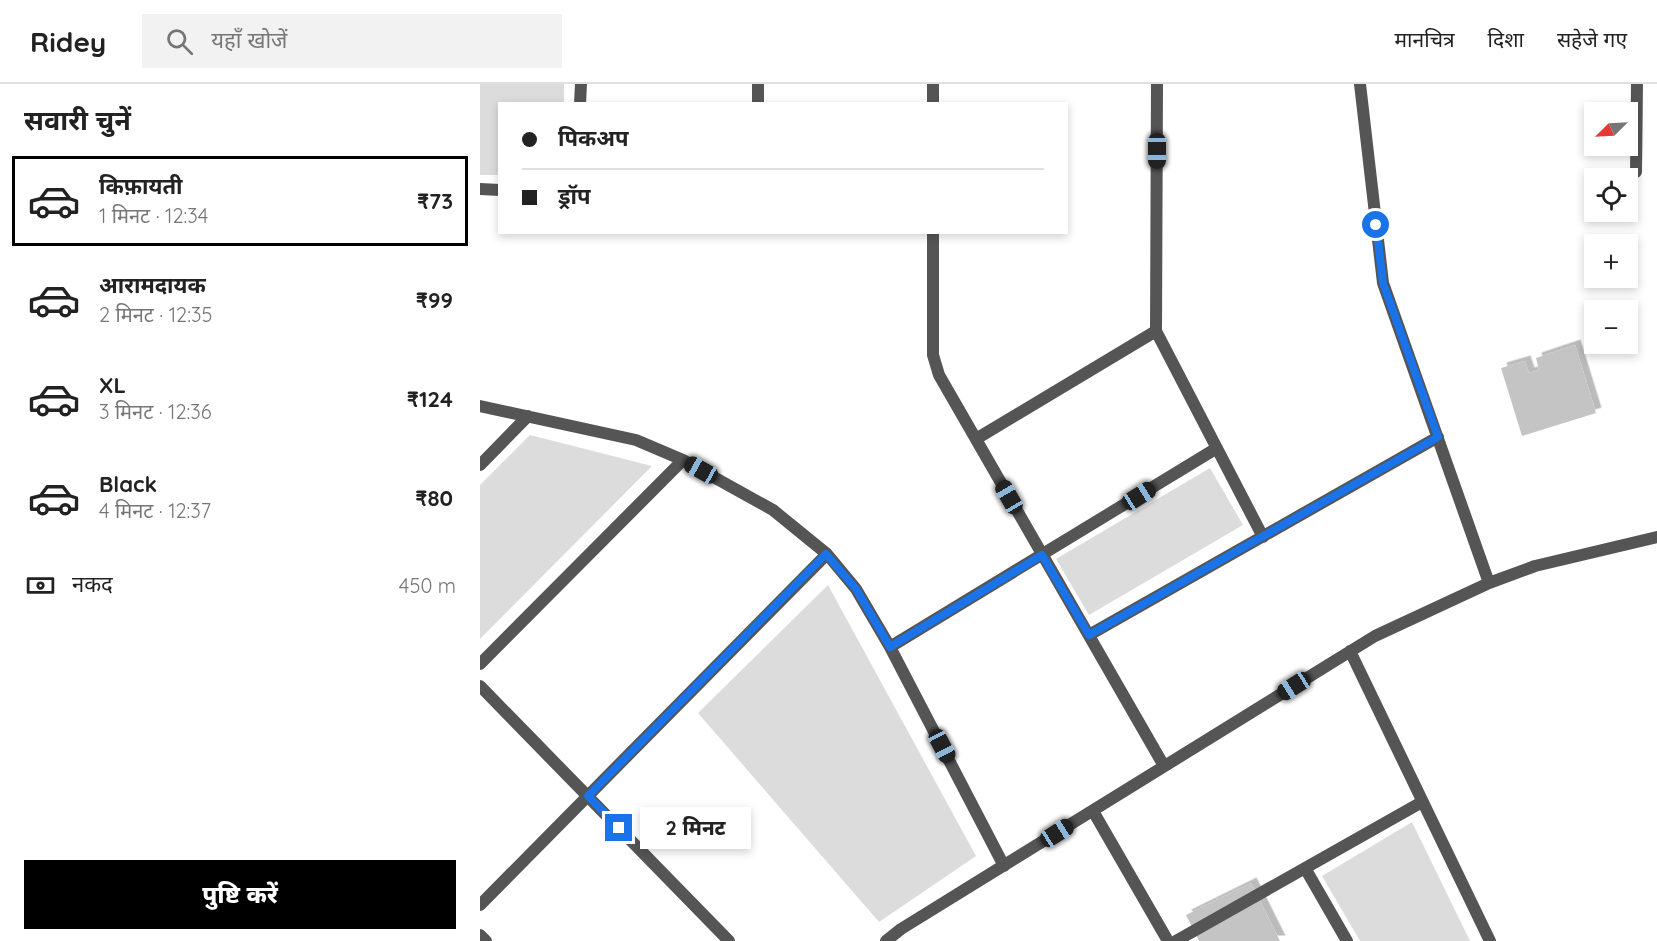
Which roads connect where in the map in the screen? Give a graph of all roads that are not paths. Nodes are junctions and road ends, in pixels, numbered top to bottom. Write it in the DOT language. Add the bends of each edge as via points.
graph roads {
  1 [pos="580,84"];
  2 [pos="758,84"];
  3 [pos="933,84"];
  4 [pos="1157,84"];
  5 [pos="1360,84"];
  6 [pos="1637,84"];
  7 [pos="580,102"];
  8 [pos="758,102"];
  9 [pos="933,102"];
  10 [pos="1636,168"];
  11 [pos="480,189"];
  12 [pos="498,190"];
  13 [pos="933,234"];
  14 [pos="1156,331"];
  15 [pos="480,406"];
  16 [pos="528,416"];
  17 [pos="1438,437"];
  18 [pos="976,439"];
  19 [pos="1217,448"];
  20 [pos="683,460"];
  21 [pos="480,465"];
  22 [pos="1263,537"];
  23 [pos="1657,537"];
  24 [pos="826,554"];
  25 [pos="1042,555"];
  26 [pos="1490,583"];
  27 [pos="1089,635"];
  28 [pos="890,647"];
  29 [pos="1350,651"];
  30 [pos="480,664"];
  31 [pos="480,686"];
  32 [pos="1164,766"];
  33 [pos="588,796"];
  34 [pos="1422,802"];
  35 [pos="1093,811"];
  36 [pos="1004,866"];
  37 [pos="1305,868"];
  38 [pos="480,905"];
  39 [pos="480,935"];
  40 [pos="486,941"];
  41 [pos="729,941"];
  42 [pos="886,941"];
  43 [pos="1168,941"];
  44 [pos="1176,941"];
  45 [pos="1347,941"];
  46 [pos="1490,941"];
  1 -- 7 [label="street"];
  2 -- 8 [label="street"];
  3 -- 9 [label="street"];
  4 -- 14 [label="street"];
  5 -- 17 [label="street" via="1383,283"];
  6 -- 10 [label="street"];
  11 -- 12 [label="street"];
  13 -- 18 [label="street" via="933,355 939,375"];
  14 -- 18 [label="street"];
  14 -- 19 [label="street"];
  15 -- 16 [label="street"];
  16 -- 20 [label="street" via="636,440"];
  16 -- 21 [label="street"];
  17 -- 22 [label="street"];
  17 -- 26 [label="street"];
  18 -- 25 [label="street"];
  19 -- 22 [label="street"];
  19 -- 25 [label="street"];
  20 -- 24 [label="street" via="773,510"];
  20 -- 30 [label="street"];
  22 -- 27 [label="street"];
  23 -- 26 [label="street" via="1535,566"];
  24 -- 28 [label="street" via="856,589"];
  24 -- 33 [label="street"];
  25 -- 27 [label="street"];
  25 -- 28 [label="street"];
  26 -- 29 [label="street"];
  27 -- 32 [label="street"];
  28 -- 36 [label="street"];
  29 -- 32 [label="street"];
  29 -- 34 [label="street"];
  31 -- 33 [label="street"];
  32 -- 35 [label="street"];
  33 -- 38 [label="street"];
  33 -- 41 [label="street"];
  34 -- 37 [label="street"];
  34 -- 46 [label="street"];
  35 -- 36 [label="street"];
  35 -- 43 [label="street"];
  36 -- 42 [label="street"];
  37 -- 44 [label="street"];
  37 -- 45 [label="street"];
  39 -- 40 [label="street"];
}
